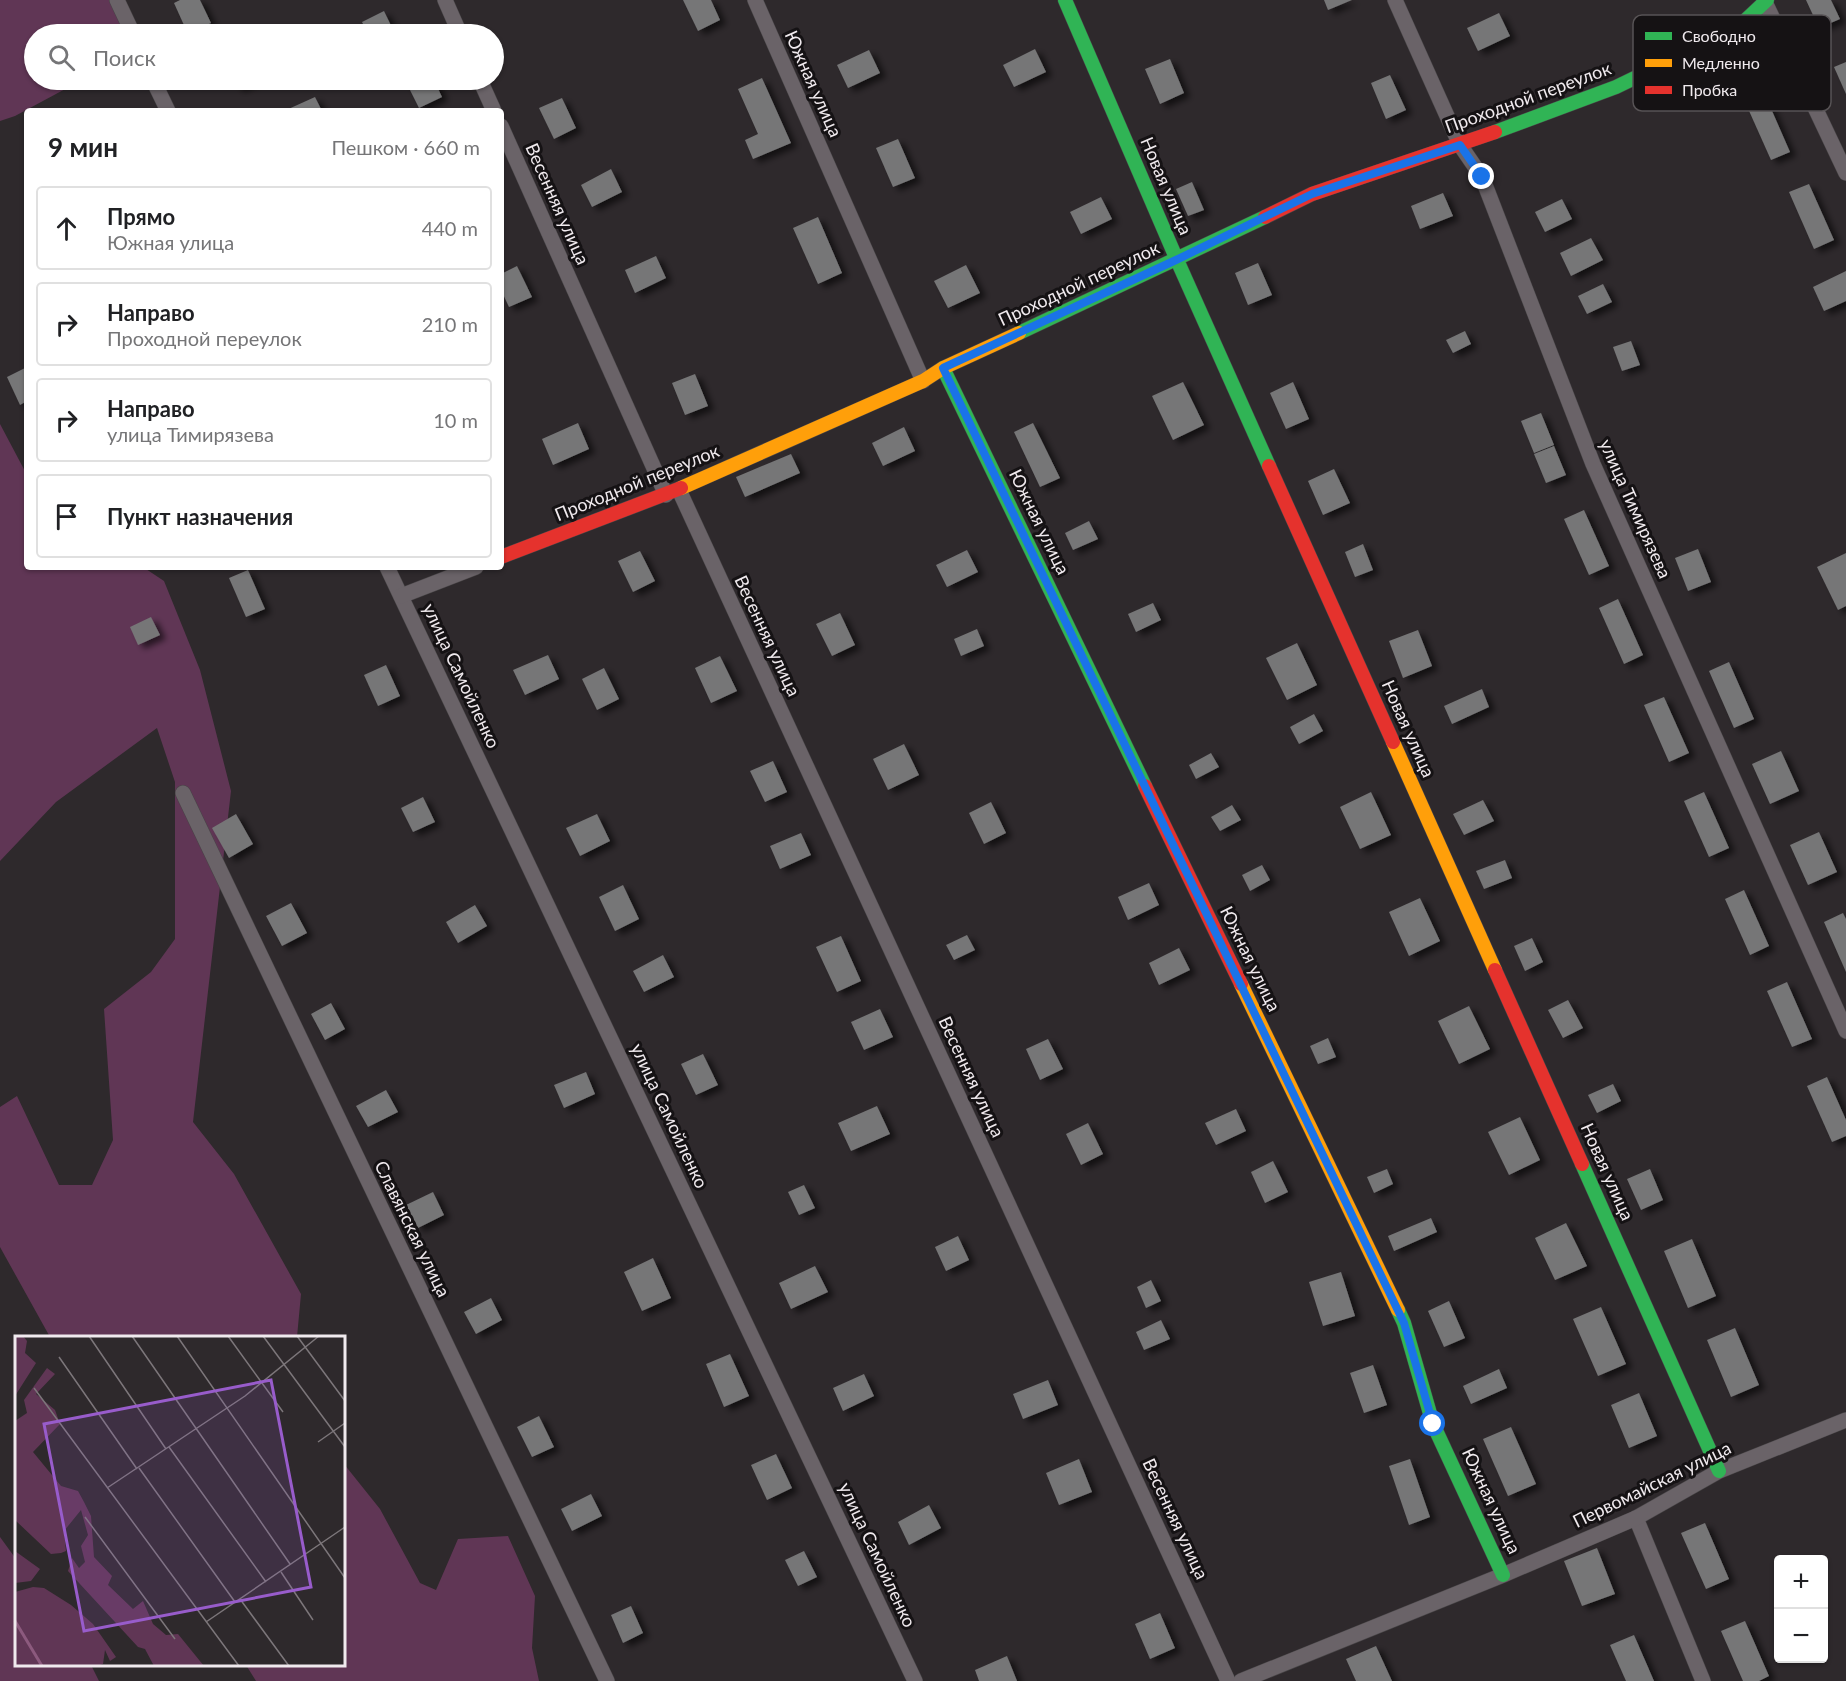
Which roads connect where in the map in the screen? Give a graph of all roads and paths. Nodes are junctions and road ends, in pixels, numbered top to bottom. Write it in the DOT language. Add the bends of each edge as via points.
graph roads {
  1 [pos="117,0"];
  2 [pos="445,0"];
  3 [pos="755,0"];
  4 [pos="1065,0"];
  5 [pos="1395,0"];
  6 [pos="1765,0"];
  7 [pos="1750,15"];
  8 [pos="1772,15"];
  9 [pos="128,24"];
  10 [pos="456,24"];
  11 [pos="1633,79"];
  12 [pos="158,90"];
  13 [pos="485,90"];
  14 [pos="167,108"];
  15 [pos="493,108"];
  16 [pos="1817,111"];
  17 [pos="504,132"];
  18 [pos="1460,145"];
  19 [pos="1846,173"];
  20 [pos="1176,260"];
  21 [pos="943,368"];
  22 [pos="923,381"];
  23 [pos="672,492"];
  24 [pos="504,556"];
  25 [pos="388,570"];
  26 [pos="468,570"];
  27 [pos="401,596"];
  28 [pos="183,793"];
  29 [pos="1846,1031"];
  30 [pos="1846,1420"];
  31 [pos="1719,1472"];
  32 [pos="1636,1518"];
  33 [pos="1503,1575"];
  34 [pos="1270,1675"];
  35 [pos="607,1681"];
  36 [pos="915,1681"];
  37 [pos="1228,1681"];
  38 [pos="1241,1681"];
  39 [pos="1703,1681"];
  1 -- 9 [label="street"];
  2 -- 10 [label="street"];
  3 -- 22 [label="street, Южная улица"];
  4 -- 20 [label="street, Новая улица"];
  5 -- 18 [label="street, улица Тимирязева"];
  6 -- 7 [label="street, Проходной переулок"];
  6 -- 8 [label="street"];
  11 -- 18 [label="street, Проходной переулок"];
  12 -- 14 [label="street"];
  13 -- 15 [label="street"];
  16 -- 19 [label="street"];
  17 -- 23 [label="street, Весенняя улица"];
  18 -- 20 [label="street, Проходной переулок" via="1312,194"];
  18 -- 29 [label="street, улица Тимирязева" via="1482,177 1593,464"];
  20 -- 21 [label="street, Проходной переулок"];
  20 -- 31 [label="street, Новая улица"];
  21 -- 22 [label="street, Проходной переулок"];
  21 -- 33 [label="street, Южная улица" via="1404,1323 1433,1424"];
  22 -- 23 [label="street, Проходной переулок"];
  23 -- 24 [label="street, Проходной переулок"];
  23 -- 37 [label="street, Весенняя улица"];
  25 -- 27 [label="street, улица Самойленко"];
  26 -- 27 [label="street"];
  27 -- 36 [label="street, улица Самойленко"];
  28 -- 35 [label="street, Славянская улица"];
  30 -- 31 [label="street, Первомайская улица"];
  31 -- 32 [label="street, Первомайская улица"];
  32 -- 33 [label="street, Первомайская улица"];
  32 -- 39 [label="street"];
  33 -- 34 [label="street, Первомайская улица"];
  34 -- 38 [label="street, Первомайская улица"];
}
